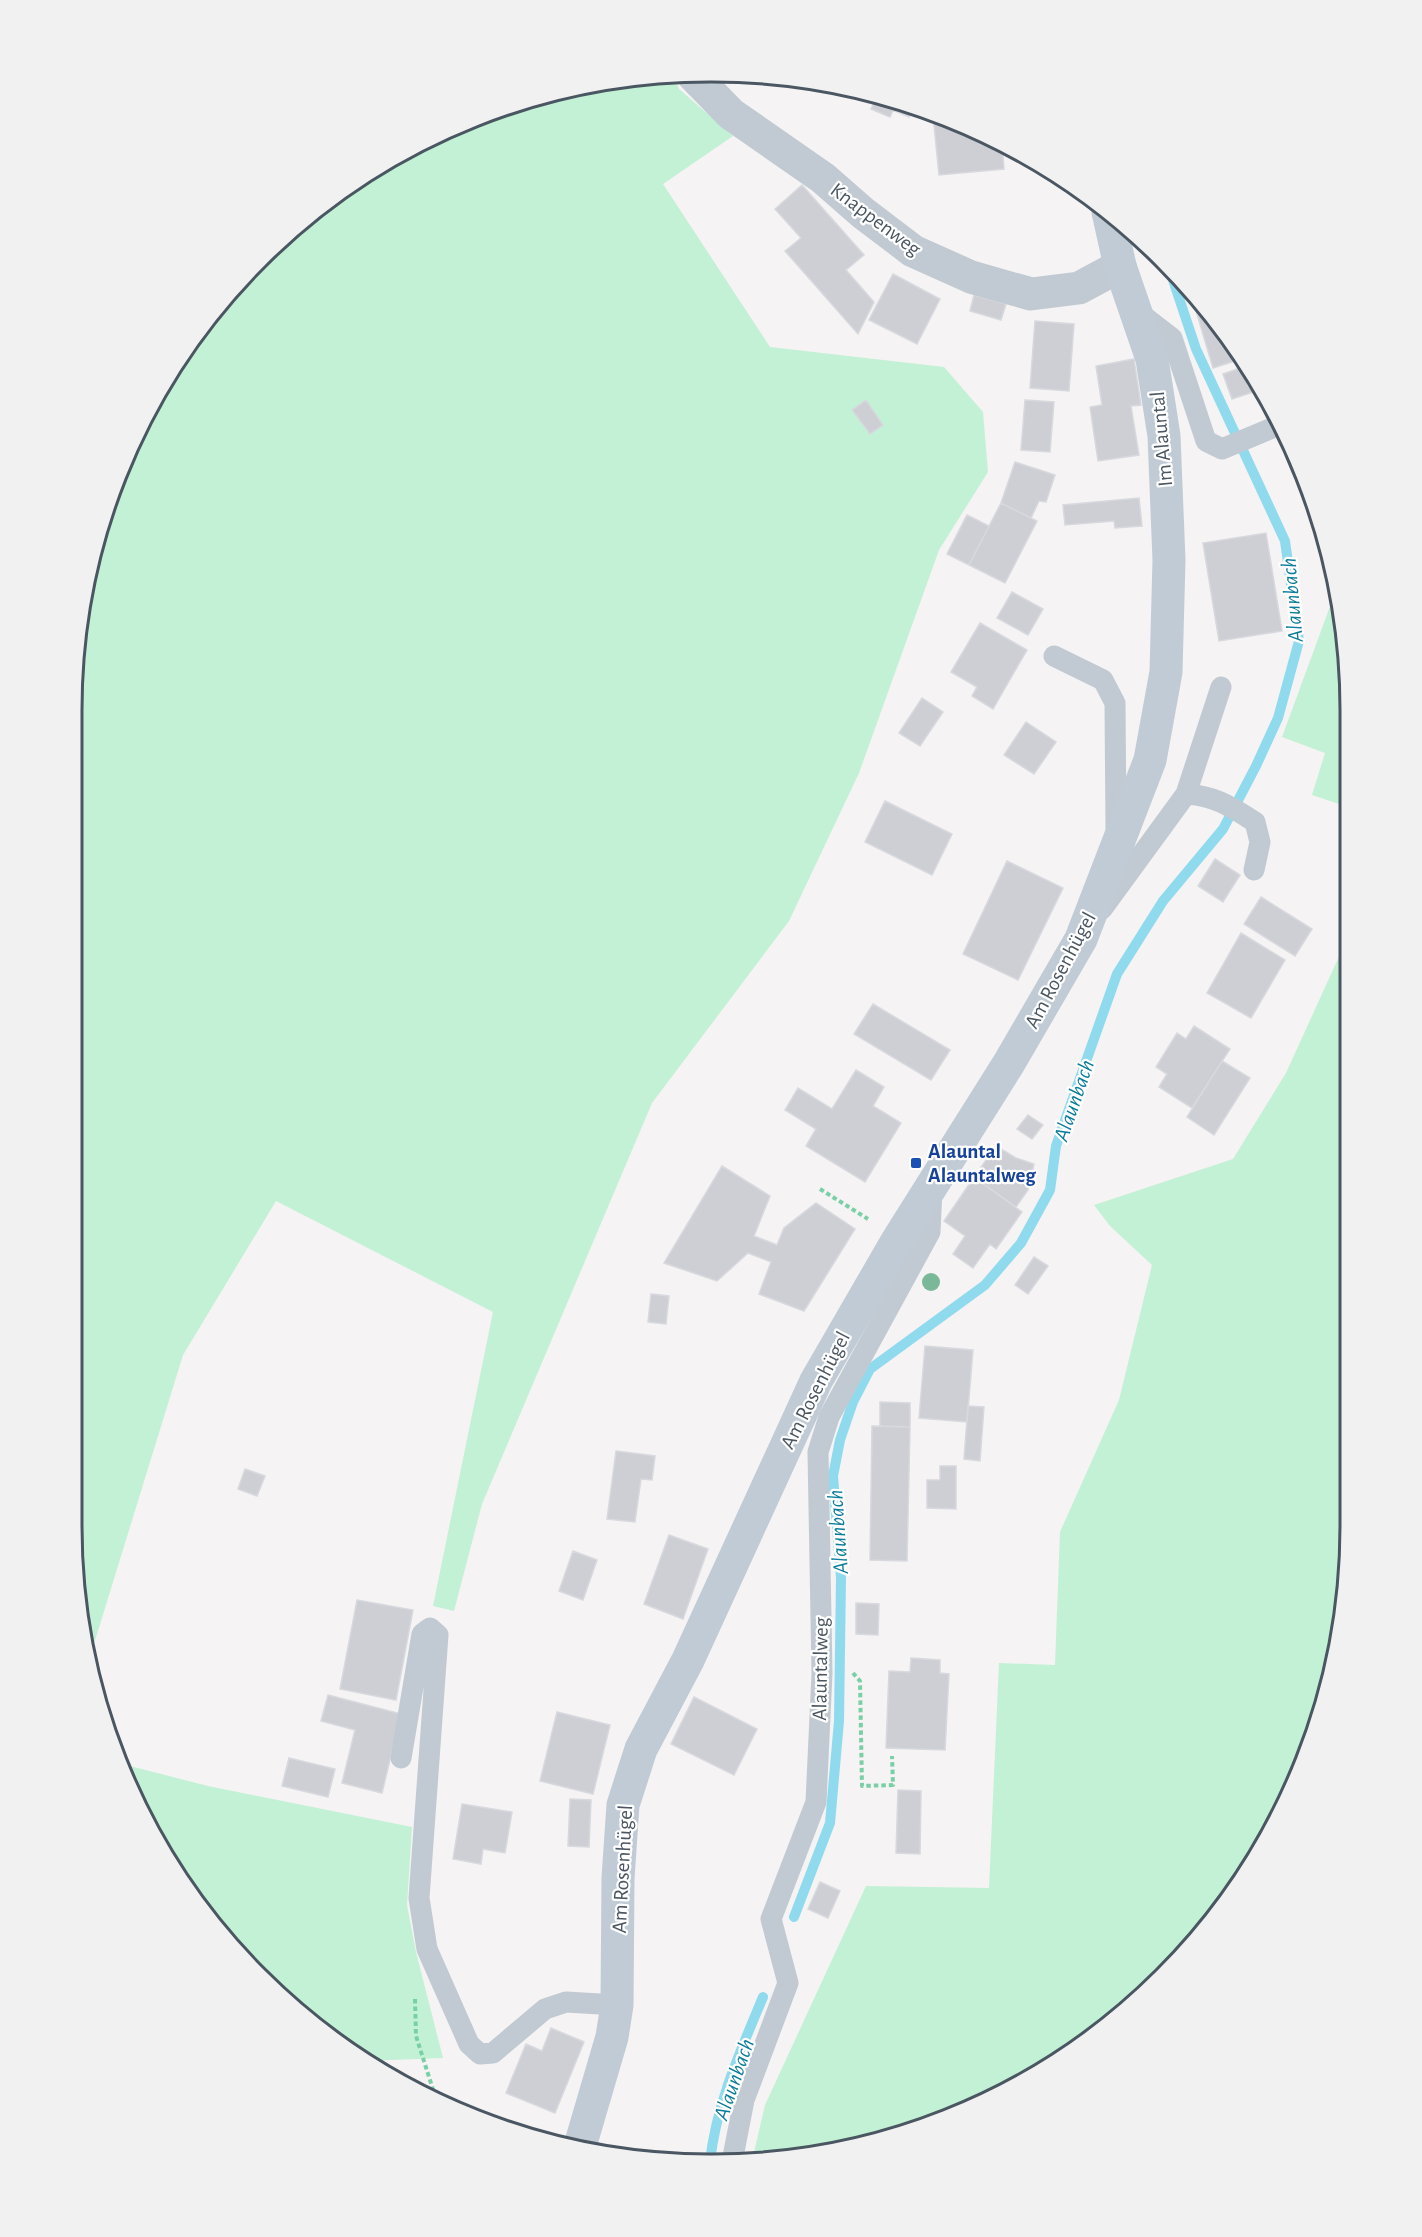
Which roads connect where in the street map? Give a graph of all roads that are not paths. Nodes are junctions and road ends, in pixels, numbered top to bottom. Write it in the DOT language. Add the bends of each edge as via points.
graph roads {
  1 [pos="700,83"];
  2 [pos="1111,226"];
  3 [pos="1120,266"];
  4 [pos="1136,310"];
  5 [pos="1272,428"];
  6 [pos="1054,656"];
  7 [pos="1167,672"];
  8 [pos="1221,687"];
  9 [pos="1186,794"];
  10 [pos="1115,849"];
  11 [pos="1254,870"];
  12 [pos="1081,939"];
  13 [pos="932,1185"];
  14 [pos="401,1758"];
  15 [pos="617,2005"];
  16 [pos="582,2141"];
  17 [pos="734,2153"];
  1 -- 3 [label="street, Knappenweg" via="731,114 823,178 913,251 971,277 1031,294 1079,288"];
  2 -- 3 [label="street, Im Alauntal"];
  3 -- 4 [label="street, Im Alauntal"];
  4 -- 5 [label="lane" via="1172,338 1206,441 1222,449"];
  4 -- 7 [label="street, Im Alauntal" via="1152,359 1164,436 1169,560"];
  6 -- 10 [label="lane" via="1103,680 1115,703"];
  7 -- 10 [label="street, Am Rosenhügel" via="1150,760"];
  8 -- 9 [label="lane"];
  9 -- 11 [label="lane" via="1222,801 1255,822 1260,842"];
  9 -- 12 [label="lane"];
  10 -- 12 [label="street, Am Rosenhügel"];
  12 -- 13 [label="street, Am Rosenhügel" via="1010,1063"];
  13 -- 15 [label="street, Am Rosenhügel" via="816,1381 688,1660 641,1749 623,1805"];
  13 -- 17 [label="lane, Alauntalweg" via="930,1232 829,1417 818,1452 822,1673 816,1802 771,1919 788,1983 744,2100"];
  14 -- 15 [label="lane" via="422,1634 430,1628 438,1635 419,1898 427,1949 469,2044 480,2054 493,2053 545,2009 566,2002"];
  15 -- 16 [label="street, Am Rosenhügel" via="612,2037"];
}
